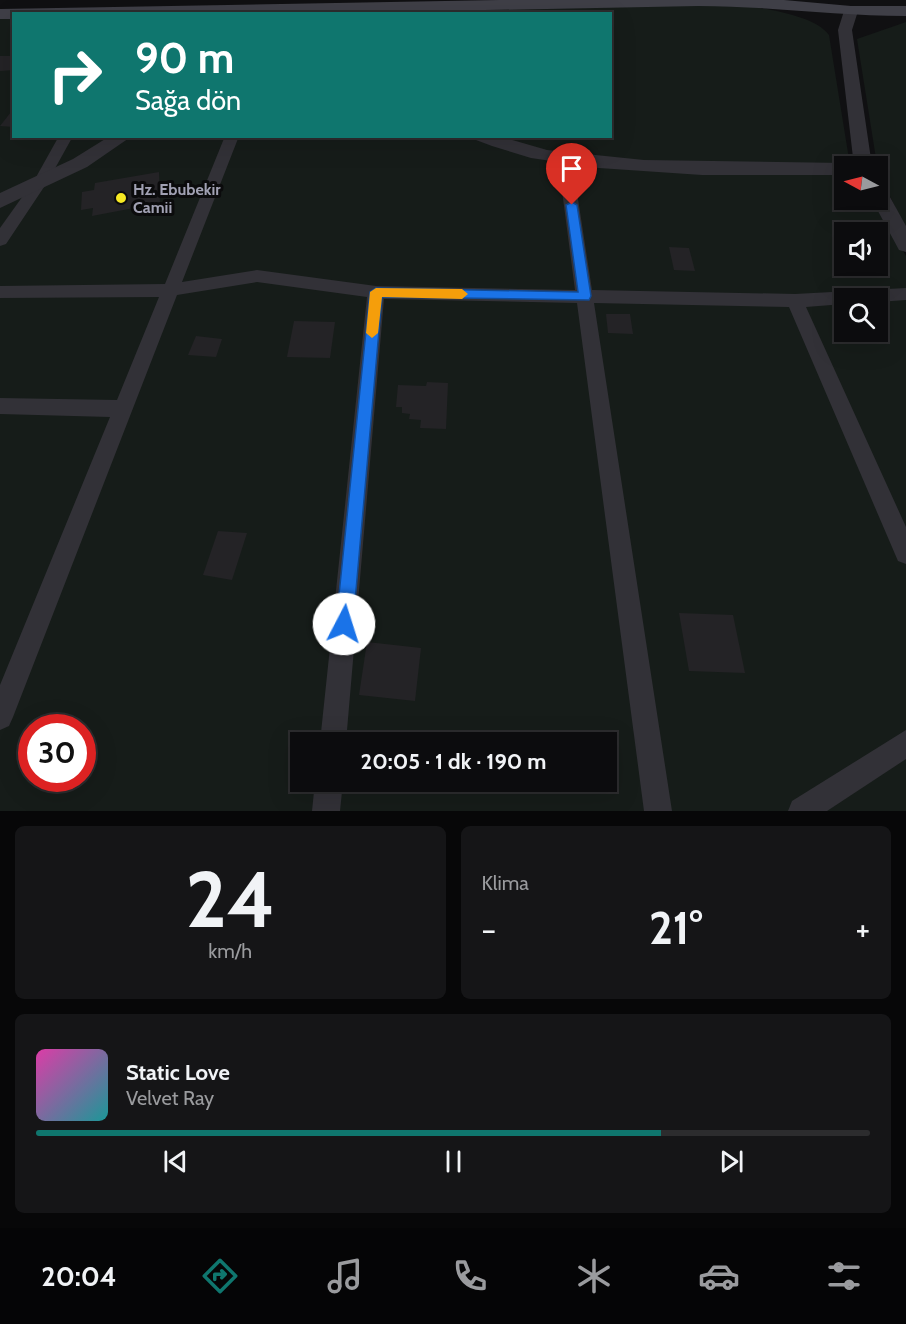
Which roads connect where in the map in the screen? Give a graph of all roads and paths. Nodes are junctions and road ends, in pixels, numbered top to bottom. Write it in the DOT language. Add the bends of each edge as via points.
graph roads {
  1 [pos="823,5"];
  2 [pos="862,8"];
  3 [pos="906,11"];
  4 [pos="107,12"];
  5 [pos="65,138"];
  6 [pos="120,138"];
  7 [pos="231,138"];
  8 [pos="486,138"];
  9 [pos="862,156"];
  10 [pos="565,159"];
  11 [pos="834,169"];
  12 [pos="41,181"];
  13 [pos="0,201"];
  14 [pos="887,210"];
  15 [pos="0,240"];
  16 [pos="906,245"];
  17 [pos="171,290"];
  18 [pos="0,292"];
  19 [pos="376,292"];
  20 [pos="906,294"];
  21 [pos="585,296"];
  22 [pos="795,301"];
  23 [pos="0,406"];
  24 [pos="123,409"];
  25 [pos="906,553"];
  26 [pos="0,717"];
  27 [pos="334,732"];
  28 [pos="906,743"];
  29 [pos="328,792"];
  30 [pos="326,811"];
  31 [pos="658,811"];
  32 [pos="802,811"];
  1 -- 2 [label="main road"];
  1 -- 4 [label="main road" via="698,1"];
  2 -- 3 [label="main road"];
  2 -- 9 [label="street" via="845,30"];
  5 -- 12 [label="street"];
  6 -- 12 [label="street"];
  7 -- 17 [label="street"];
  8 -- 10 [label="street"];
  10 -- 11 [label="street" via="682,170"];
  10 -- 21 [label="street"];
  12 -- 13 [label="street"];
  12 -- 15 [label="street"];
  14 -- 16 [label="street"];
  17 -- 18 [label="street"];
  17 -- 19 [label="street" via="256,276"];
  17 -- 24 [label="street"];
  19 -- 21 [label="street"];
  19 -- 27 [label="street"];
  20 -- 22 [label="street"];
  21 -- 22 [label="street"];
  21 -- 31 [label="street"];
  22 -- 25 [label="street"];
  23 -- 24 [label="street"];
  24 -- 26 [label="street"];
  28 -- 32 [label="street"];
  29 -- 30 [label="street"];
}
